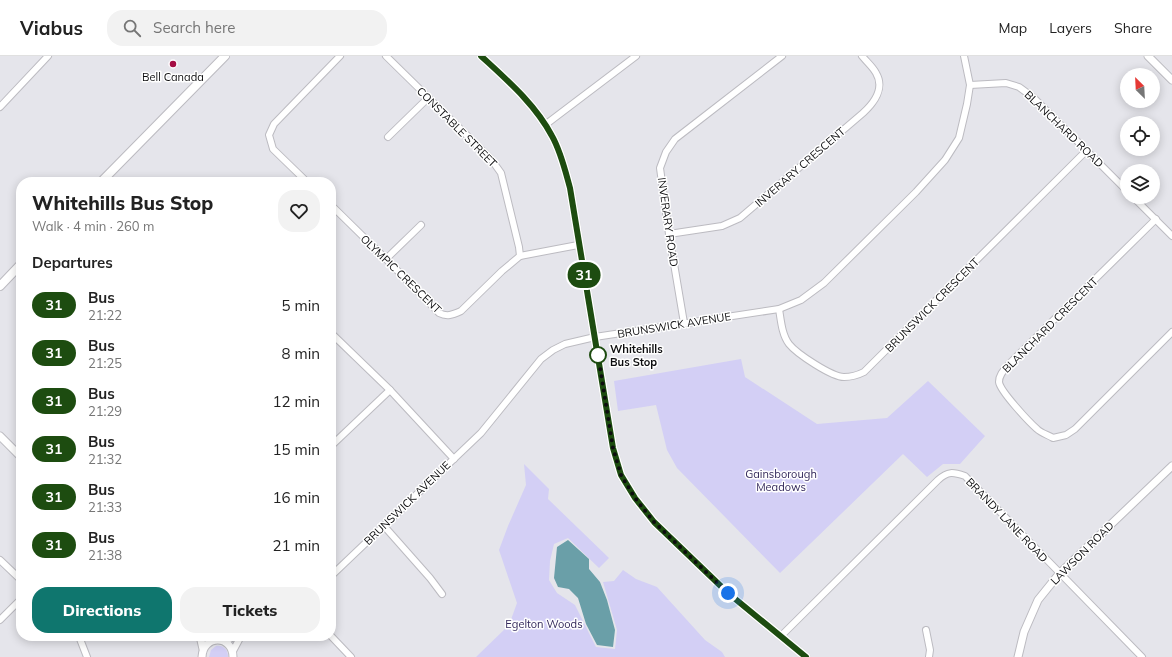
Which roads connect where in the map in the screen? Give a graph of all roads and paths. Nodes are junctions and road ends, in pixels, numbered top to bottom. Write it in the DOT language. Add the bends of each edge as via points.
graph roads {
  1 [pos="48,56"];
  2 [pos="224,56"];
  3 [pos="340,56"];
  4 [pos="386,56"];
  5 [pos="481,56"];
  6 [pos="636,56"];
  7 [pos="782,56"];
  8 [pos="862,56"];
  9 [pos="964,56"];
  10 [pos="1148,56"];
  11 [pos="1172,80"];
  12 [pos="970,84"];
  13 [pos="428,98"];
  14 [pos="0,107"];
  15 [pos="545,125"];
  16 [pos="388,137"];
  17 [pos="1086,151"];
  18 [pos="106,177"];
  19 [pos="302,177"];
  20 [pos="1120,184"];
  21 [pos="1140,204"];
  22 [pos="336,211"];
  23 [pos="1156,219"];
  24 [pos="421,225"];
  25 [pos="669,234"];
  26 [pos="1172,236"];
  27 [pos="578,245"];
  28 [pos="520,256"];
  29 [pos="386,259"];
  30 [pos="16,269"];
  31 [pos="0,286"];
  32 [pos="778,309"];
  33 [pos="684,323"];
  34 [pos="1172,332"];
  35 [pos="336,337"];
  36 [pos="595,337"];
  37 [pos="390,390"];
  38 [pos="0,436"];
  39 [pos="336,441"];
  40 [pos="16,452"];
  41 [pos="454,459"];
  42 [pos="1172,466"];
  43 [pos="384,526"];
  44 [pos="0,560"];
  45 [pos="336,571"];
  46 [pos="1060,574"];
  47 [pos="16,575"];
  48 [pos="442,594"];
  49 [pos="16,604"];
  50 [pos="0,620"];
  51 [pos="926,630"];
  52 [pos="781,636"];
  53 [pos="81,641"];
  54 [pos="202,641"];
  55 [pos="212,641"];
  56 [pos="225,641"];
  57 [pos="239,641"];
  58 [pos="336,641"];
  59 [pos="203,653"];
  60 [pos="233,654"];
  61 [pos="87,657"];
  62 [pos="351,657"];
  63 [pos="806,657"];
  64 [pos="929,657"];
  65 [pos="1018,657"];
  66 [pos="1142,657"];
  1 -- 14 [label="street"];
  2 -- 18 [label="main road"];
  3 -- 19 [label="street" via="274,124 269,135 273,149"];
  4 -- 13 [label="street, CONSTABLE STREET"];
  5 -- 15 [label="street" via="519,92"];
  6 -- 15 [label="street"];
  7 -- 25 [label="street, INVERARY ROAD" via="675,139 666,152 660,168"];
  8 -- 25 [label="street, INVERARY CRESCENT" via="877,74 879,83 878,94 863,113 740,218 722,226"];
  9 -- 12 [label="street, BRUNSWICK AVENUE"];
  10 -- 11 [label="street"];
  12 -- 17 [label="street, BLANCHARD ROAD" via="1006,83 1019,86"];
  12 -- 32 [label="street, BRUNSWICK AVENUE" via="959,138 945,160 824,283 801,300"];
  13 -- 16 [label="street"];
  13 -- 28 [label="street, CONSTABLE STREET" via="501,173"];
  15 -- 27 [label="street" via="566,173"];
  17 -- 20 [label="street, BLANCHARD ROAD"];
  17 -- 32 [label="street, BRUNSWICK CRESCENT" via="864,372 842,377 809,361 790,345 784,335"];
  21 -- 23 [label="street"];
  22 -- 29 [label="street, OLYMPIC CRESCENT"];
  23 -- 26 [label="street"];
  23 -- 34 [label="street, BLANCHARD CRESCENT" via="1010,363 1000,376 999,383 1011,401 1037,429 1053,438 1066,435"];
  24 -- 29 [label="street"];
  25 -- 33 [label="street, INVERARY ROAD"];
  27 -- 28 [label="street, OLYMPIC CRESCENT"];
  27 -- 36 [label="street"];
  28 -- 29 [label="street, OLYMPIC CRESCENT" via="461,311 445,316 438,313"];
  30 -- 31 [label="main road"];
  32 -- 33 [label="street, BRUNSWICK AVENUE"];
  33 -- 36 [label="street, BRUNSWICK AVENUE"];
  35 -- 37 [label="street"];
  36 -- 41 [label="street, BRUNSWICK AVENUE" via="565,344 541,359 481,433"];
  36 -- 52 [label="street" via="613,448 621,475 635,498 654,522 723,587"];
  37 -- 39 [label="street"];
  37 -- 41 [label="street"];
  38 -- 40 [label="street"];
  41 -- 43 [label="street, BRUNSWICK AVENUE"];
  42 -- 46 [label="street, LAWSON ROAD"];
  43 -- 45 [label="street, BRUNSWICK AVENUE"];
  43 -- 48 [label="street"];
  44 -- 47 [label="street"];
  46 -- 52 [label="street, BRANDY LANE ROAD" via="965,476 945,474"];
  46 -- 65 [label="street, LAWSON ROAD" via="1038,600 1024,632"];
  46 -- 66 [label="street, BRANDY LANE ROAD"];
  49 -- 50 [label="street"];
  51 -- 64 [label="street"];
  52 -- 63 [label="street"];
  53 -- 61 [label="street"];
  54 -- 59 [label="street"];
  55 -- 59 [label="street" via="205,646"];
  56 -- 60 [label="street"];
  57 -- 60 [label="street"];
  58 -- 62 [label="street"];
}
